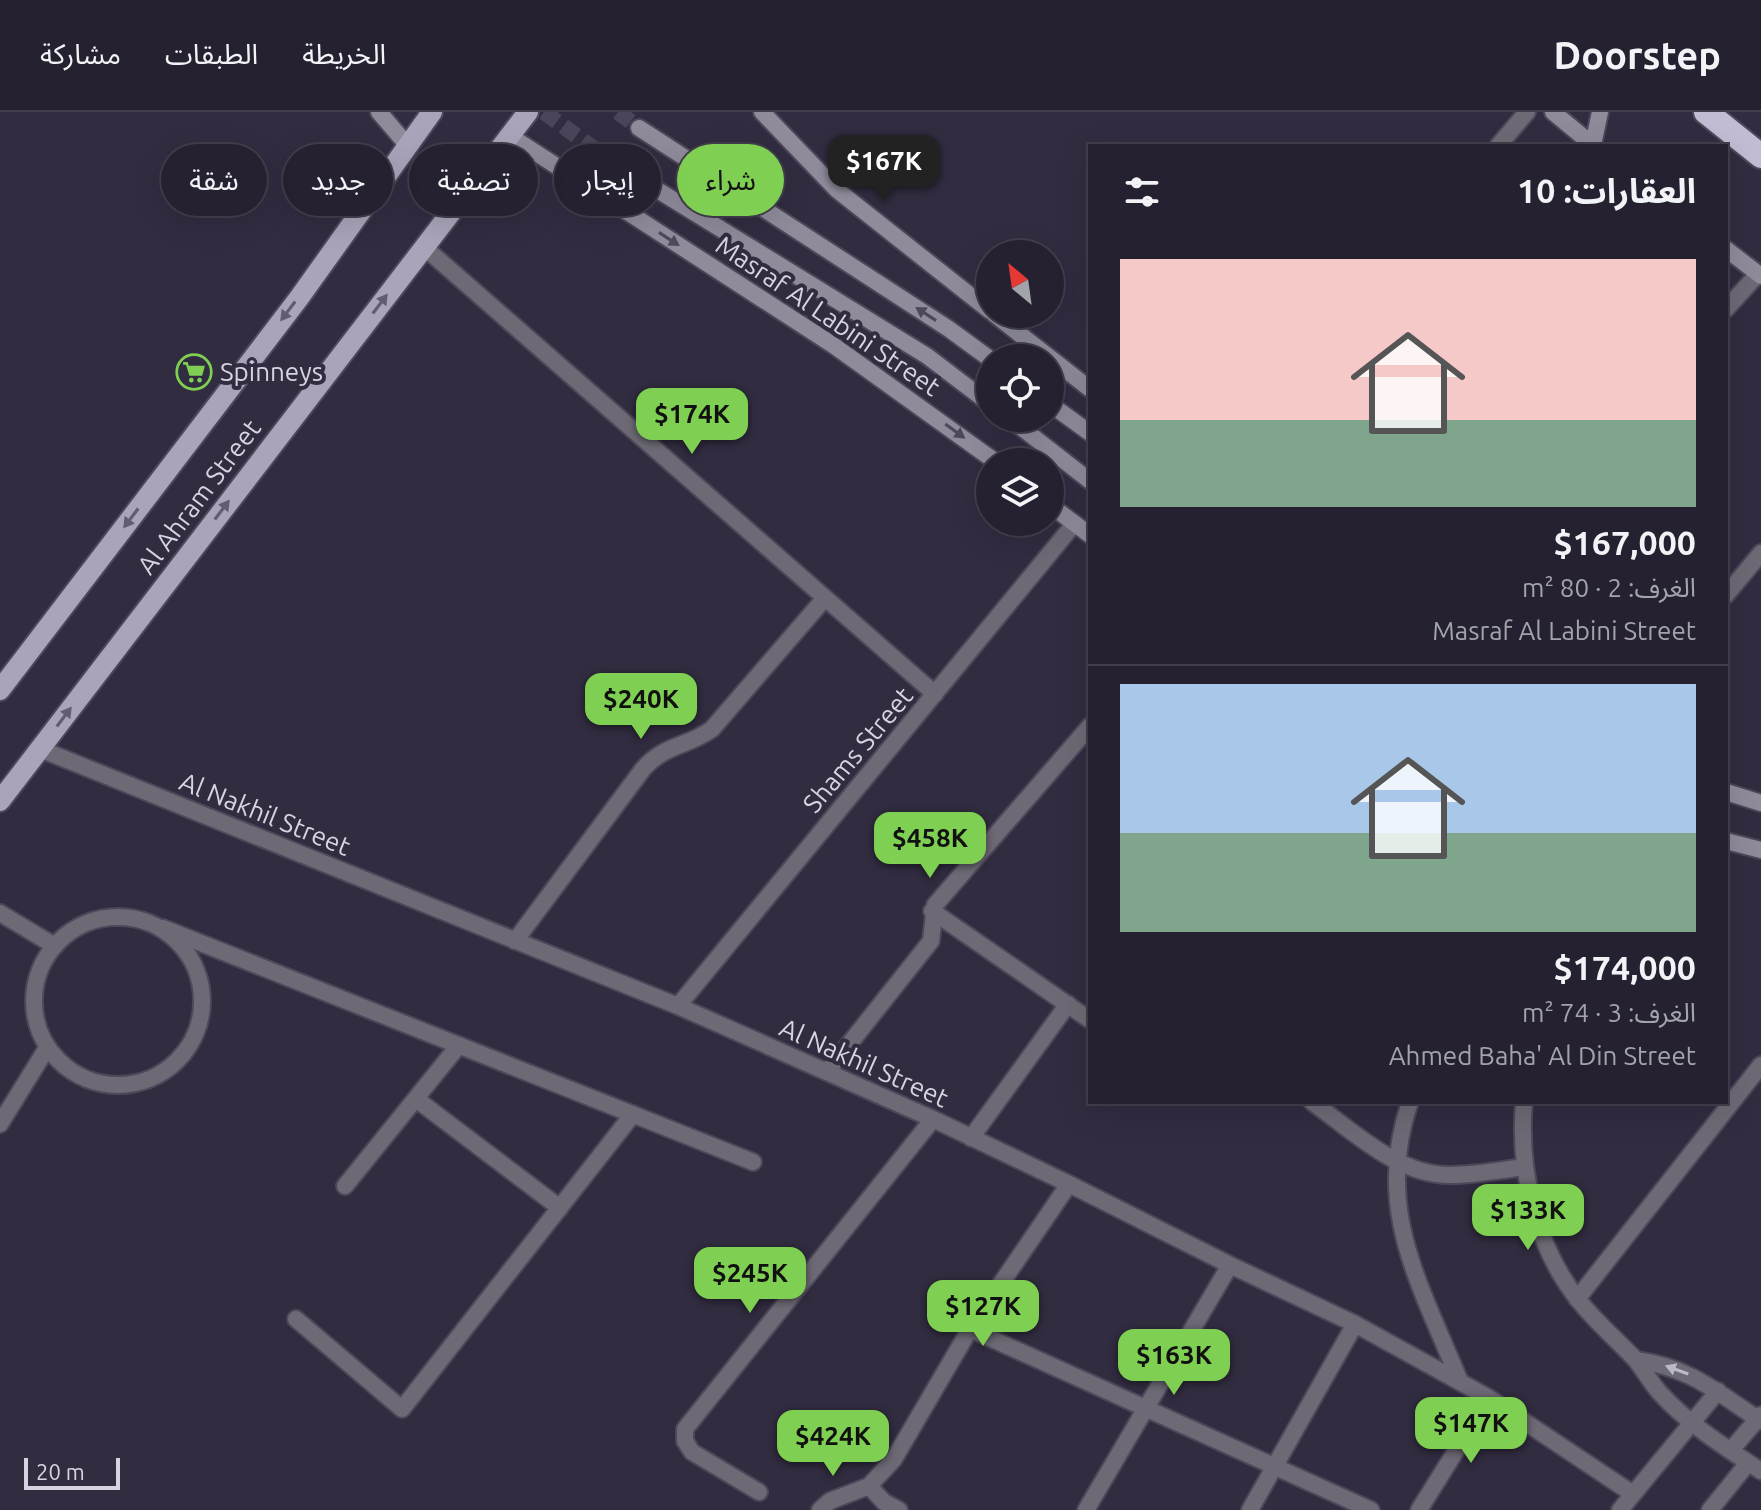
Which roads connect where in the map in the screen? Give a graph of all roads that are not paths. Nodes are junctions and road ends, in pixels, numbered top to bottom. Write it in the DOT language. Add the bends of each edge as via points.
graph roads {
  1 [pos="379,112"];
  2 [pos="432,112"];
  3 [pos="528,112"];
  4 [pos="762,112"];
  5 [pos="1527,112"];
  6 [pos="1553,112"];
  7 [pos="1600,112"];
  8 [pos="1706,112"];
  9 [pos="639,128"];
  10 [pos="510,136"];
  11 [pos="1500,144"];
  12 [pos="1592,144"];
  13 [pos="1594,144"];
  14 [pos="408,146"];
  15 [pos="1761,156"];
  16 [pos="661,192"];
  17 [pos="424,247"];
  18 [pos="1728,251"];
  19 [pos="1759,275"];
  20 [pos="976,299"];
  21 [pos="1728,307"];
  22 [pos="1012,328"];
  23 [pos="976,349"];
  24 [pos="1088,387"];
  25 [pos="976,393"];
  26 [pos="1064,414"];
  27 [pos="1027,432"];
  28 [pos="1088,432"];
  29 [pos="976,448"];
  30 [pos="1088,479"];
  31 [pos="1064,516"];
  32 [pos="1074,524"];
  33 [pos="1088,534"];
  34 [pos="1761,553"];
  35 [pos="1728,593"];
  36 [pos="825,598"];
  37 [pos="0,690"];
  38 [pos="935,694"];
  39 [pos="1088,728"];
  40 [pos="40,749"];
  41 [pos="1728,793"];
  42 [pos="0,801"];
  43 [pos="1761,803"];
  44 [pos="1728,842"];
  45 [pos="1761,850"];
  46 [pos="932,911"];
  47 [pos="0,913"];
  48 [pos="163,928"];
  49 [pos="515,941"];
  50 [pos="55,946"];
  51 [pos="1068,1004"];
  52 [pos="678,1006"];
  53 [pos="1088,1019"];
  54 [pos="459,1045"];
  55 [pos="47,1048"];
  56 [pos="1761,1065"];
  57 [pos="827,1072"];
  58 [pos="416,1099"];
  59 [pos="1315,1104"];
  60 [pos="1409,1104"];
  61 [pos="1524,1104"];
  62 [pos="633,1114"];
  63 [pos="933,1119"];
  64 [pos="0,1124"];
  65 [pos="971,1138"];
  66 [pos="1395,1161"];
  67 [pos="753,1162"];
  68 [pos="1525,1167"];
  69 [pos="1069,1184"];
  70 [pos="345,1186"];
  71 [pos="560,1208"];
  72 [pos="1230,1265"];
  73 [pos="1577,1299"];
  74 [pos="296,1319"];
  75 [pos="1355,1324"];
  76 [pos="970,1329"];
  77 [pos="1636,1360"];
  78 [pos="1460,1382"];
  79 [pos="1718,1391"];
  80 [pos="1489,1398"];
  81 [pos="1145,1408"];
  82 [pos="1760,1418"];
  83 [pos="1691,1423"];
  84 [pos="1731,1450"];
  85 [pos="1275,1466"];
  86 [pos="1755,1467"];
  87 [pos="869,1486"];
  88 [pos="759,1492"];
  89 [pos="1633,1494"];
  90 [pos="820,1510"];
  91 [pos="899,1510"];
  92 [pos="1086,1510"];
  93 [pos="1250,1510"];
  94 [pos="1371,1510"];
  95 [pos="1419,1510"];
  96 [pos="1620,1510"];
  97 [pos="1710,1510"];
  1 -- 14 [label="main road"];
  2 -- 14 [label="main road, Al Ahram Street"];
  3 -- 10 [label="main road, Al Ahram Street"];
  4 -- 20 [label="main road" via="837,190"];
  5 -- 11 [label="street"];
  6 -- 12 [label="main road"];
  7 -- 13 [label="main road"];
  8 -- 15 [label="highway"];
  23 -- 9 [label="main road, one-way"];
  10 -- 17 [label="main road, Al Ahram Street"];
  10 -- 29 [label="main road, Masraf Al Labini Street, one-way" via="833,345"];
  14 -- 37 [label="main road, Al Ahram Street, one-way"];
  16 -- 25 [label="main road" via="927,356"];
  17 -- 36 [label="street"];
  40 -- 17 [label="main road, Al Ahram Street, one-way"];
  18 -- 19 [label="main road"];
  19 -- 21 [label="street"];
  22 -- 24 [label="main road"];
  26 -- 28 [label="main road"];
  27 -- 30 [label="main road"];
  31 -- 32 [label="main road"];
  32 -- 33 [label="main road"];
  32 -- 38 [label="street, Shams Street"];
  34 -- 35 [label="street"];
  36 -- 38 [label="street"];
  36 -- 49 [label="street" via="712,729 654,756"];
  38 -- 52 [label="street, Shams Street"];
  39 -- 46 [label="street"];
  40 -- 42 [label="main road, Al Ahram Street"];
  40 -- 49 [label="street, Al Nakhil Street"];
  41 -- 43 [label="main road"];
  44 -- 45 [label="main road"];
  46 -- 51 [label="street"];
  46 -- 57 [label="street" via="931,941"];
  47 -- 50 [label="street"];
  48 -- 50 [label="street" via="124,917 104,918"];
  48 -- 54 [label="street"];
  48 -- 55 [label="street" via="191,958 203,1000 201,1022 180,1059 163,1073 122,1086 79,1077"];
  49 -- 52 [label="street, Al Nakhil Street"];
  50 -- 55 [label="street" via="37,978 34,996"];
  51 -- 53 [label="street"];
  51 -- 65 [label="street"];
  52 -- 57 [label="street, Al Nakhil Street"];
  54 -- 58 [label="street"];
  54 -- 62 [label="street"];
  55 -- 64 [label="street"];
  56 -- 73 [label="street"];
  57 -- 63 [label="street, Al Nakhil Street"];
  58 -- 70 [label="street"];
  58 -- 71 [label="street"];
  59 -- 66 [label="street"];
  60 -- 66 [label="street"];
  61 -- 68 [label="street"];
  62 -- 67 [label="street"];
  62 -- 71 [label="street"];
  63 -- 65 [label="street, Al Nakhil Street"];
  63 -- 88 [label="street" via="685,1429 692,1452"];
  65 -- 69 [label="street, Al Nakhil Street"];
  66 -- 68 [label="street" via="1450,1175"];
  66 -- 78 [label="street" via="1397,1207 1407,1252"];
  68 -- 73 [label="street" via="1543,1237"];
  69 -- 72 [label="street, Al Nakhil Street"];
  69 -- 76 [label="street"];
  71 -- 74 [label="street" via="402,1409"];
  72 -- 75 [label="street, Al Nakhil Street"];
  72 -- 81 [label="street"];
  73 -- 77 [label="street"];
  75 -- 78 [label="street, Al Nakhil Street"];
  75 -- 85 [label="street"];
  76 -- 81 [label="street"];
  76 -- 87 [label="street" via="894,1459"];
  79 -- 77 [label="street, one-way" via="1679,1370"];
  77 -- 83 [label="street"];
  78 -- 80 [label="street, Al Nakhil Street"];
  79 -- 82 [label="street"];
  79 -- 83 [label="street"];
  80 -- 89 [label="street, Al Nakhil Street"];
  80 -- 95 [label="street"];
  81 -- 85 [label="street"];
  81 -- 92 [label="street"];
  82 -- 84 [label="street"];
  83 -- 84 [label="street"];
  83 -- 89 [label="street"];
  84 -- 86 [label="street"];
  85 -- 93 [label="street"];
  85 -- 94 [label="street"];
  86 -- 97 [label="street"];
  87 -- 90 [label="street"];
  87 -- 91 [label="street"];
  89 -- 96 [label="street"];
}
